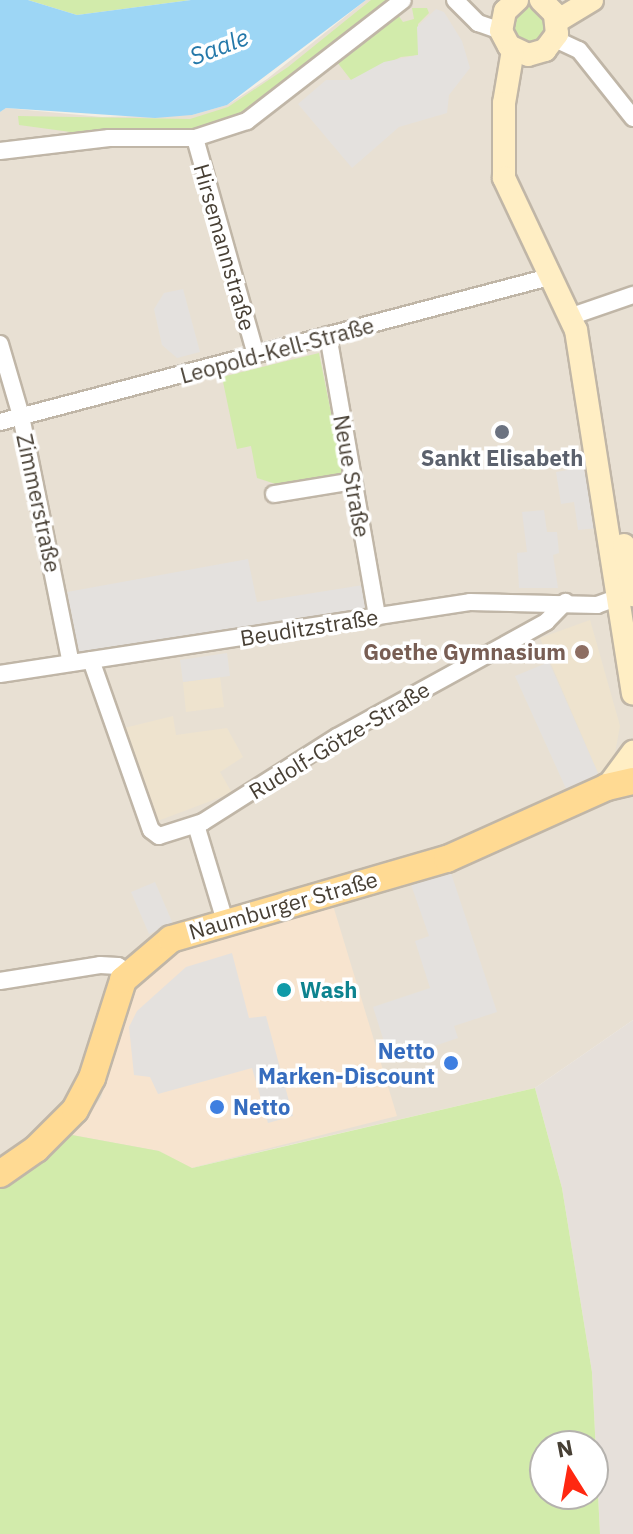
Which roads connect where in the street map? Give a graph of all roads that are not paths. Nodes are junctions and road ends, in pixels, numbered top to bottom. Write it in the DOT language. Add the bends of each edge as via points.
graph roads {
  1 [pos="403,0"];
  2 [pos="455,0"];
  3 [pos="592,0"];
  4 [pos="554,13"];
  5 [pos="511,24"];
  6 [pos="633,118"];
  7 [pos="195,138"];
  8 [pos="0,151"];
  9 [pos="553,276"];
  10 [pos="633,295"];
  11 [pos="572,316"];
  12 [pos="328,335"];
  13 [pos="0,344"];
  14 [pos="256,355"];
  15 [pos="21,416"];
  16 [pos="0,422"];
  17 [pos="353,481"];
  18 [pos="274,494"];
  19 [pos="629,593"];
  20 [pos="565,602"];
  21 [pos="377,617"];
  22 [pos="91,660"];
  23 [pos="71,663"];
  24 [pos="0,674"];
  25 [pos="633,694"];
  26 [pos="633,752"];
  27 [pos="633,781"];
  28 [pos="596,792"];
  29 [pos="633,793"];
  30 [pos="196,825"];
  31 [pos="225,921"];
  32 [pos="129,973"];
  33 [pos="0,981"];
  34 [pos="0,1174"];
  1 -- 7 [label="street" via="247,121"];
  2 -- 5 [label="street" via="478,23"];
  3 -- 4 [label="main road"];
  4 -- 5 [label="main road"];
  4 -- 6 [label="street"];
  5 -- 9 [label="main road" via="504,178"];
  7 -- 8 [label="street" via="109,138"];
  7 -- 14 [label="street, Hirsemannstraße"];
  9 -- 11 [label="main road"];
  9 -- 12 [label="street, Leopold-Kell-Straße"];
  10 -- 11 [label="street"];
  11 -- 19 [label="main road"];
  12 -- 14 [label="street, Leopold-Kell-Straße"];
  12 -- 17 [label="street, Neue Straße"];
  13 -- 15 [label="street, Zimmerstraße"];
  14 -- 15 [label="street, Leopold-Kell-Straße"];
  15 -- 16 [label="street, Leopold-Kell-Straße"];
  15 -- 23 [label="street, Zimmerstraße"];
  17 -- 18 [label="street"];
  17 -- 21 [label="street, Neue Straße"];
  19 -- 20 [label="street, Beuditzstraße" via="597,605"];
  19 -- 25 [label="main road"];
  20 -- 21 [label="street, Beuditzstraße" via="500,599"];
  20 -- 30 [label="street, Rudolf-Götze-Straße" via="546,622 337,737"];
  21 -- 22 [label="street, Beuditzstraße"];
  22 -- 23 [label="street, Beuditzstraße"];
  22 -- 30 [label="street" via="151,830 159,836"];
  23 -- 24 [label="street, Beuditzstraße"];
  26 -- 28 [label="main road"];
  27 -- 28 [label="main road"];
  28 -- 29 [label="main road"];
  28 -- 31 [label="main road, Naumburger Straße" via="447,859"];
  30 -- 31 [label="street"];
  31 -- 32 [label="main road, Naumburger Straße" via="171,939"];
  32 -- 33 [label="street" via="100,965"];
  32 -- 34 [label="main road, Naumburger Straße" via="115,996 82,1100 53,1134"];
}
